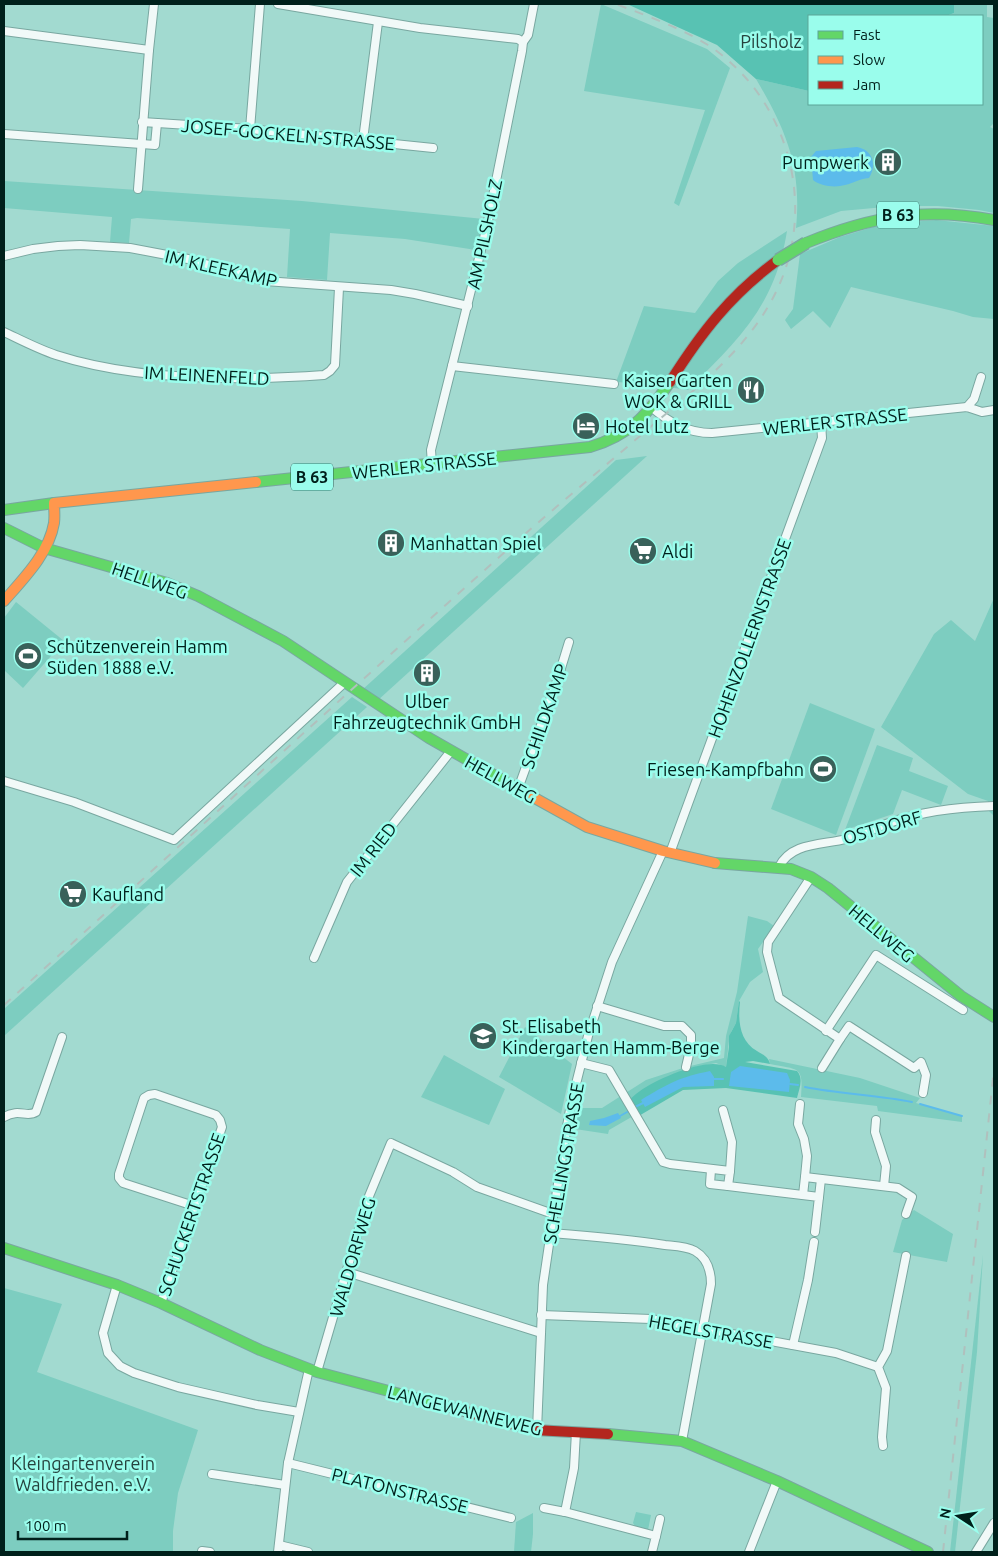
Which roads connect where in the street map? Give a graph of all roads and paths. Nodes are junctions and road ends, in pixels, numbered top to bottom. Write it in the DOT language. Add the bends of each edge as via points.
graph roads {
  1 [pos="154,4"];
  2 [pos="260,4"];
  3 [pos="278,4"];
  4 [pos="534,4"];
  5 [pos="378,22"];
  6 [pos="4,31"];
  7 [pos="522,42"];
  8 [pos="149,50"];
  9 [pos="142,122"];
  10 [pos="157,123"];
  11 [pos="250,130"];
  12 [pos="4,134"];
  13 [pos="363,140"];
  14 [pos="142,143"];
  15 [pos="433,148"];
  16 [pos="138,189"];
  17 [pos="994,220"];
  18 [pos="4,256"];
  19 [pos="339,288"];
  20 [pos="468,306"];
  21 [pos="4,332"];
  22 [pos="452,366"];
  23 [pos="981,377"];
  24 [pos="614,384"];
  25 [pos="651,406"];
  26 [pos="967,407"];
  27 [pos="994,410"];
  28 [pos="821,423"];
  29 [pos="432,464"];
  30 [pos="54,503"];
  31 [pos="4,510"];
  32 [pos="4,528"];
  33 [pos="44,548"];
  34 [pos="4,601"];
  35 [pos="569,642"];
  36 [pos="345,682"];
  37 [pos="451,751"];
  38 [pos="4,781"];
  39 [pos="518,789"];
  40 [pos="994,806"];
  41 [pos="666,852"];
  42 [pos="780,867"];
  43 [pos="811,877"];
  44 [pos="314,958"];
  45 [pos="598,1006"];
  46 [pos="962,1010"];
  47 [pos="836,1017"];
  48 [pos="994,1017"];
  49 [pos="849,1026"];
  50 [pos="826,1031"];
  51 [pos="62,1036"];
  52 [pos="840,1040"];
  53 [pos="581,1063"];
  54 [pos="686,1066"];
  55 [pos="822,1068"];
  56 [pos="922,1094"];
  57 [pos="800,1104"];
  58 [pos="723,1110"];
  59 [pos="4,1117"];
  60 [pos="876,1120"];
  61 [pos="712,1170"];
  62 [pos="730,1172"];
  63 [pos="805,1177"];
  64 [pos="821,1179"];
  65 [pos="728,1186"];
  66 [pos="884,1186"];
  67 [pos="803,1195"];
  68 [pos="819,1197"];
  69 [pos="194,1206"];
  70 [pos="553,1214"];
  71 [pos="906,1214"];
  72 [pos="815,1232"];
  73 [pos="551,1233"];
  74 [pos="814,1242"];
  75 [pos="4,1248"];
  76 [pos="906,1256"];
  77 [pos="348,1272"];
  78 [pos="117,1285"];
  79 [pos="161,1303"];
  80 [pos="541,1315"];
  81 [pos="703,1330"];
  82 [pos="541,1333"];
  83 [pos="793,1345"];
  84 [pos="878,1367"];
  85 [pos="313,1371"];
  86 [pos="299,1412"];
  87 [pos="536,1430"];
  88 [pos="576,1432"];
  89 [pos="682,1441"];
  90 [pos="884,1446"];
  91 [pos="288,1463"];
  92 [pos="212,1474"];
  93 [pos="776,1481"];
  94 [pos="285,1485"];
  95 [pos="544,1508"];
  96 [pos="565,1512"];
  97 [pos="511,1518"];
  98 [pos="660,1519"];
  99 [pos="994,1523"];
  100 [pos="656,1536"];
  101 [pos="279,1549"];
  102 [pos="922,1551"];
  103 [pos="308,1552"];
  104 [pos="652,1552"];
  105 [pos="750,1552"];
  106 [pos="976,1552"];
  1 -- 8 [label="street"];
  2 -- 11 [label="street"];
  3 -- 5 [label="street"];
  4 -- 7 [label="street, AM PILSHOLZ" via="528,35"];
  5 -- 7 [label="street"];
  5 -- 13 [label="street"];
  6 -- 8 [label="street"];
  7 -- 20 [label="street, AM PILSHOLZ" via="487,226"];
  8 -- 9 [label="street"];
  9 -- 10 [label="street, JOSEF-GOCKELN-STRASSE"];
  9 -- 14 [label="street"];
  10 -- 11 [label="street, JOSEF-GOCKELN-STRASSE"];
  10 -- 14 [label="street" via="155,145"];
  11 -- 13 [label="street, JOSEF-GOCKELN-STRASSE"];
  12 -- 14 [label="street"];
  13 -- 15 [label="street, JOSEF-GOCKELN-STRASSE"];
  14 -- 16 [label="street"];
  17 -- 25 [label="street, WERLER STRASSE / B 63, bridge" via="956,214 901,215 859,223 806,243 755,276 719,312"];
  18 -- 19 [label="street, IM KLEEKAMP" via="58,246 130,248 188,259 266,281"];
  19 -- 20 [label="street, IM KLEEKAMP" via="391,290"];
  19 -- 21 [label="street, IM LEINENFELD" via="335,365 324,376 231,378 131,371 58,356"];
  20 -- 22 [label="street, AM PILSHOLZ"];
  22 -- 24 [label="street"];
  22 -- 29 [label="street, AM PILSHOLZ" via="431,450"];
  23 -- 26 [label="street" via="974,399"];
  25 -- 28 [label="street, WERLER STRASSE" via="677,426 704,433"];
  25 -- 29 [label="street, WERLER STRASSE / B 63" via="633,426 599,446"];
  26 -- 27 [label="street, WERLER STRASSE" via="982,412"];
  26 -- 28 [label="street, WERLER STRASSE"];
  28 -- 41 [label="street, HOHENZOLLERNSTRASSE" via="822,438"];
  29 -- 30 [label="street, WERLER STRASSE / B 63"];
  30 -- 31 [label="street, WERLER STRASSE"];
  30 -- 33 [label="street" via="54,523"];
  32 -- 33 [label="street, HELLWEG"];
  33 -- 34 [label="street"];
  33 -- 36 [label="street, HELLWEG" via="160,581 198,596 283,641"];
  35 -- 39 [label="street, SCHILDKAMP"];
  36 -- 37 [label="street, HELLWEG"];
  36 -- 38 [label="street" via="174,840 74,802"];
  37 -- 39 [label="street, HELLWEG"];
  37 -- 44 [label="street, IM RIED" via="347,882"];
  39 -- 41 [label="street, HELLWEG" via="587,827"];
  40 -- 42 [label="street, OSTDORF" via="942,810 890,822 847,839 804,846 783,860"];
  41 -- 42 [label="street, HELLWEG" via="721,864"];
  41 -- 45 [label="street, SCHELLINGSTRASSE" via="612,962"];
  42 -- 43 [label="street, HELLWEG"];
  43 -- 48 [label="street, HELLWEG" via="961,996"];
  43 -- 50 [label="street" via="768,942 767,952 779,998"];
  45 -- 53 [label="street, SCHELLINGSTRASSE"];
  45 -- 54 [label="street" via="664,1026 682,1026 691,1035"];
  46 -- 47 [label="street" via="876,955"];
  47 -- 49 [label="street"];
  47 -- 50 [label="street"];
  49 -- 52 [label="street"];
  49 -- 56 [label="street" via="914,1068 921,1062 926,1075"];
  50 -- 52 [label="street"];
  51 -- 59 [label="street" via="36,1112 30,1115 14,1112"];
  52 -- 55 [label="street"];
  53 -- 61 [label="street" via="609,1070 663,1162"];
  53 -- 70 [label="street, SCHELLINGSTRASSE"];
  57 -- 63 [label="street" via="798,1124 807,1156"];
  58 -- 62 [label="street" via="732,1142"];
  60 -- 66 [label="street" via="875,1132 886,1166"];
  61 -- 62 [label="street"];
  61 -- 65 [label="street" via="710,1184"];
  62 -- 65 [label="street"];
  63 -- 64 [label="street"];
  63 -- 67 [label="street"];
  64 -- 66 [label="street"];
  64 -- 68 [label="street"];
  65 -- 67 [label="street"];
  66 -- 71 [label="street" via="898,1188 912,1197"];
  67 -- 68 [label="street"];
  68 -- 72 [label="street"];
  69 -- 69 [label="street, SCHUCKERTSTRASSE" via="222,1124 216,1115 155,1094 149,1095 144,1098 118,1176 122,1182"];
  69 -- 79 [label="street, SCHUCKERTSTRASSE"];
  70 -- 73 [label="street, SCHELLINGSTRASSE"];
  70 -- 77 [label="street, WALDORFWEG" via="477,1187 391,1143 367,1201"];
  73 -- 80 [label="street, SCHELLINGSTRASSE"];
  73 -- 81 [label="street" via="656,1243 696,1252 706,1262 711,1278"];
  74 -- 83 [label="street"];
  75 -- 78 [label="street, LANGEWANNEWEG"];
  76 -- 84 [label="street" via="887,1351"];
  77 -- 82 [label="street"];
  77 -- 85 [label="street, WALDORFWEG"];
  78 -- 79 [label="street, LANGEWANNEWEG"];
  78 -- 86 [label="street" via="103,1333 108,1353 120,1366 134,1374 178,1387"];
  79 -- 85 [label="street, LANGEWANNEWEG"];
  80 -- 81 [label="street, HEGELSTRASSE" via="651,1319"];
  80 -- 82 [label="street, SCHELLINGSTRASSE"];
  81 -- 83 [label="street, HEGELSTRASSE"];
  81 -- 89 [label="street"];
  82 -- 87 [label="street, SCHELLINGSTRASSE"];
  83 -- 84 [label="street, HEGELSTRASSE" via="836,1353"];
  84 -- 90 [label="street" via="886,1388"];
  85 -- 86 [label="street, WALDORFWEG"];
  85 -- 87 [label="street, LANGEWANNEWEG"];
  86 -- 91 [label="street, WALDORFWEG"];
  87 -- 88 [label="street, LANGEWANNEWEG"];
  88 -- 89 [label="street, LANGEWANNEWEG"];
  88 -- 96 [label="street" via="574,1468"];
  89 -- 93 [label="street, LANGEWANNEWEG"];
  91 -- 94 [label="street, WALDORFWEG"];
  91 -- 97 [label="street, PLATONSTRASSE"];
  92 -- 94 [label="street"];
  93 -- 102 [label="street, LANGEWANNEWEG"];
  93 -- 105 [label="street"];
  94 -- 101 [label="street, WALDORFWEG"];
  95 -- 96 [label="street"];
  96 -- 100 [label="street"];
  98 -- 100 [label="street"];
  99 -- 106 [label="street"];
  100 -- 104 [label="street"];
  101 -- 103 [label="street"];
}
